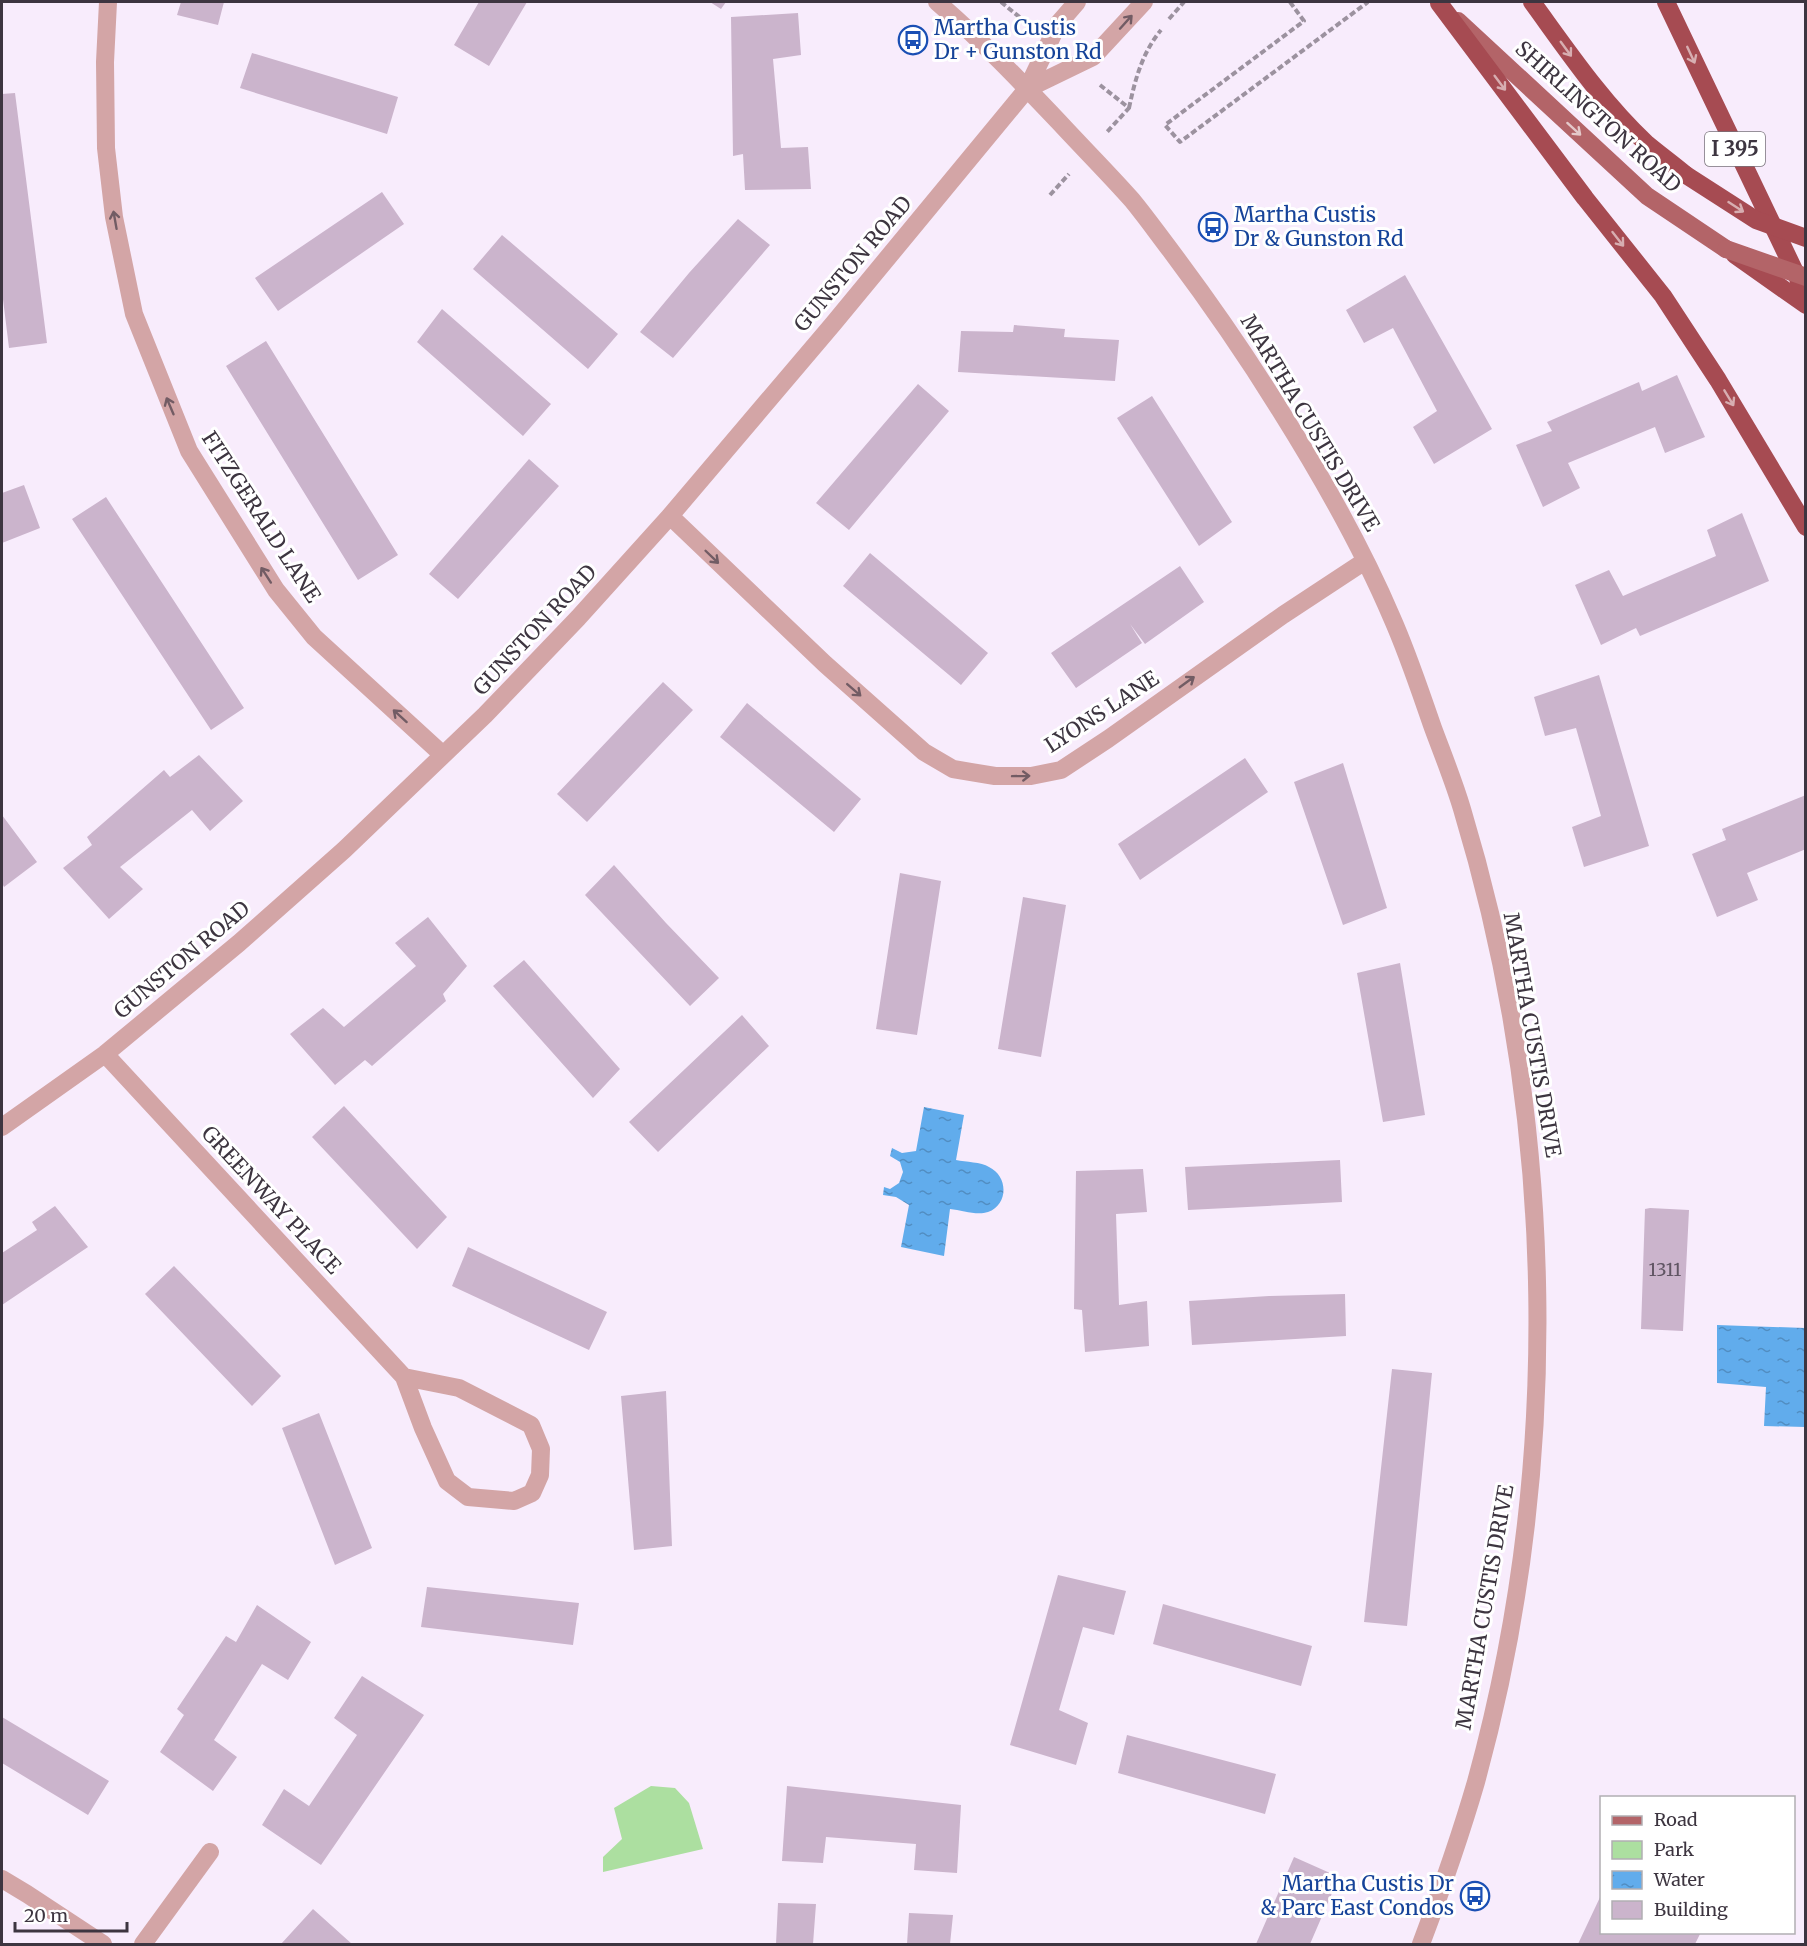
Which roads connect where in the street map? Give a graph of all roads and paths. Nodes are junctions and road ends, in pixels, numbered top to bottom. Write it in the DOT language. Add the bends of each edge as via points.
graph roads {
  1 [pos="108,2"];
  2 [pos="937,2"];
  3 [pos="1077,2"];
  4 [pos="1144,2"];
  5 [pos="1184,2"];
  6 [pos="1290,2"];
  7 [pos="1368,2"];
  8 [pos="1439,2"];
  9 [pos="1532,2"];
  10 [pos="1666,2"];
  11 [pos="1027,89"];
  12 [pos="1129,108"];
  13 [pos="1806,238"];
  14 [pos="1726,249"];
  15 [pos="1806,277"];
  16 [pos="1806,295"];
  17 [pos="1806,305"];
  18 [pos="670,516"];
  19 [pos="1806,527"];
  20 [pos="1365,561"];
  21 [pos="443,755"];
  22 [pos="105,1054"];
  23 [pos="2,1127"];
  24 [pos="404,1377"];
  25 [pos="210,1852"];
  26 [pos="2,1879"];
  27 [pos="103,1944"];
  28 [pos="143,1944"];
  29 [pos="1421,1944"];
  21 -- 1 [label="street, FITZGERALD LANE, one-way" via="314,637 276,590 189,451 134,314 114,217 106,148"];
  2 -- 11 [label="street, MARTHA CUSTIS DRIVE"];
  3 -- 11 [label="street, GUNSTON ROAD" via="1058,24"];
  11 -- 4 [label="street, GUNSTON ROAD, one-way" via="1093,57"];
  5 -- 12 [label="path" via="1152,40 1138,69"];
  6 -- 7 [label="path" via="1304,21 1165,125 1180,142"];
  8 -- 14 [label="main road, SHIRLINGTON ROAD, one-way" via="1647,196"];
  8 -- 19 [label="highway, one-way" via="1663,296"];
  9 -- 13 [label="highway, one-way, bridge" via="1579,67 1646,143 1686,175 1756,220"];
  10 -- 16 [label="highway, I 395, one-way"];
  11 -- 18 [label="street, GUNSTON ROAD"];
  11 -- 20 [label="street, MARTHA CUSTIS DRIVE" via="1134,202 1213,306 1331,493"];
  14 -- 15 [label="main road, SHIRLINGTON ROAD, bridge"];
  14 -- 17 [label="highway, bridge"];
  18 -- 20 [label="street, LYONS LANE, one-way" via="924,752 953,769 995,776 1031,776 1060,770"];
  18 -- 21 [label="street, GUNSTON ROAD" via="570,626"];
  20 -- 29 [label="street, MARTHA CUSTIS DRIVE" via="1393,619 1422,696 1461,807 1481,882 1502,969 1528,1124 1536,1239 1536,1365 1525,1533 1491,1722 1462,1830"];
  21 -- 22 [label="street, GUNSTON ROAD" via="239,943"];
  22 -- 23 [label="street, GUNSTON ROAD"];
  22 -- 24 [label="street, GREENWAY PLACE"];
  24 -- 24 [label="street, GREENWAY PLACE" via="447,1481 468,1497 514,1501 532,1493 540,1475 541,1449 531,1425 459,1388"];
  25 -- 28 [label="street"];
  26 -- 27 [label="street"];
}
